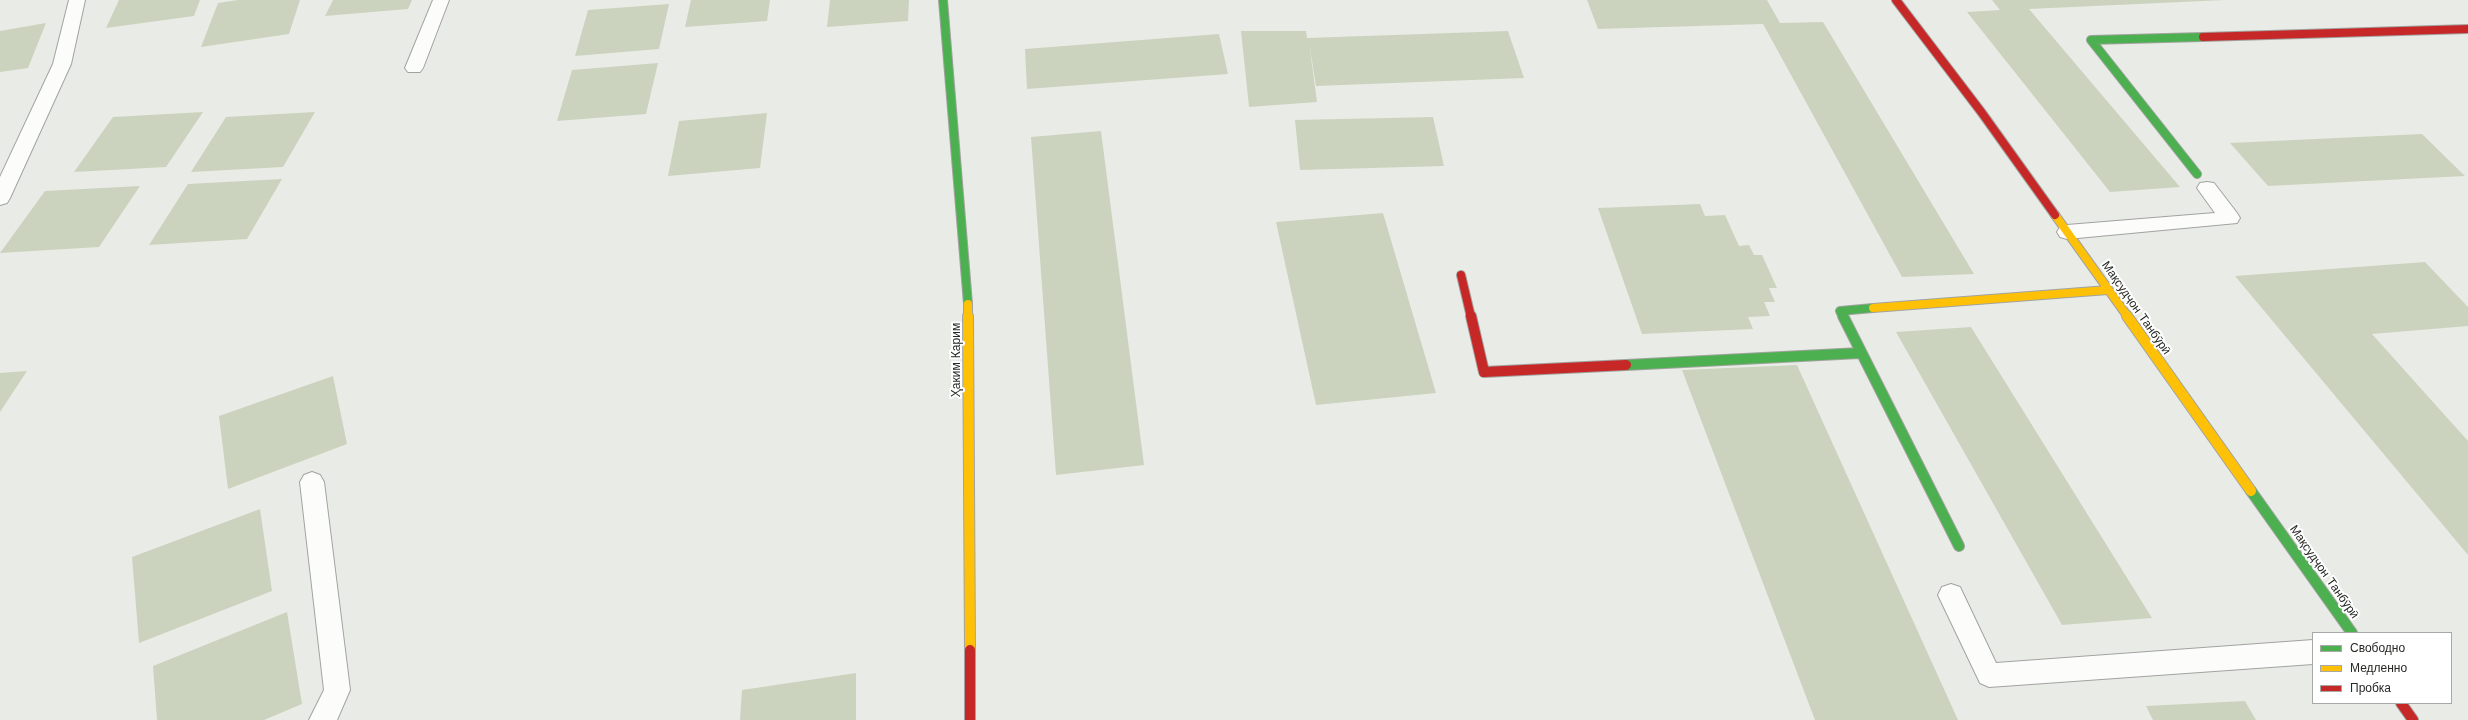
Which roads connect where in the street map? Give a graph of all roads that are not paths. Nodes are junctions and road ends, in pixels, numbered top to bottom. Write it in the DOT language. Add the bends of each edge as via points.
graph roads {
  1 [pos="77,0"];
  2 [pos="441,0"];
  3 [pos="943,0"];
  4 [pos="1896,0"];
  5 [pos="2468,29"];
  6 [pos="414,68"];
  7 [pos="2202,181"];
  8 [pos="0,198"];
  9 [pos="2067,232"];
  10 [pos="1460,275"];
  11 [pos="2108,290"];
  12 [pos="1860,353"];
  13 [pos="312,482"];
  14 [pos="1959,546"];
  15 [pos="1951,595"];
  16 [pos="2351,632"];
  17 [pos="2312,652"];
  18 [pos="2402,704"];
  19 [pos="323,720"];
  20 [pos="970,720"];
  21 [pos="2413,720"];
  1 -- 8 [label="street" via="62,64"];
  2 -- 6 [label="street"];
  3 -- 20 [label="street, Ҳаким Карим" via="968,286"];
  4 -- 9 [label="street, Мақсудҷон Танбӯрӣ" via="1982,113"];
  5 -- 7 [label="street" via="2091,40"];
  7 -- 9 [label="street" via="2230,218"];
  9 -- 11 [label="street, Мақсудҷон Танбӯрӣ"];
  10 -- 12 [label="street" via="1484,372"];
  11 -- 12 [label="street" via="1840,311"];
  11 -- 16 [label="street, Мақсудҷон Танбӯрӣ"];
  12 -- 14 [label="street"];
  13 -- 19 [label="street" via="337,690"];
  15 -- 17 [label="street" via="1989,675"];
  18 -- 21 [label="street"];
}
